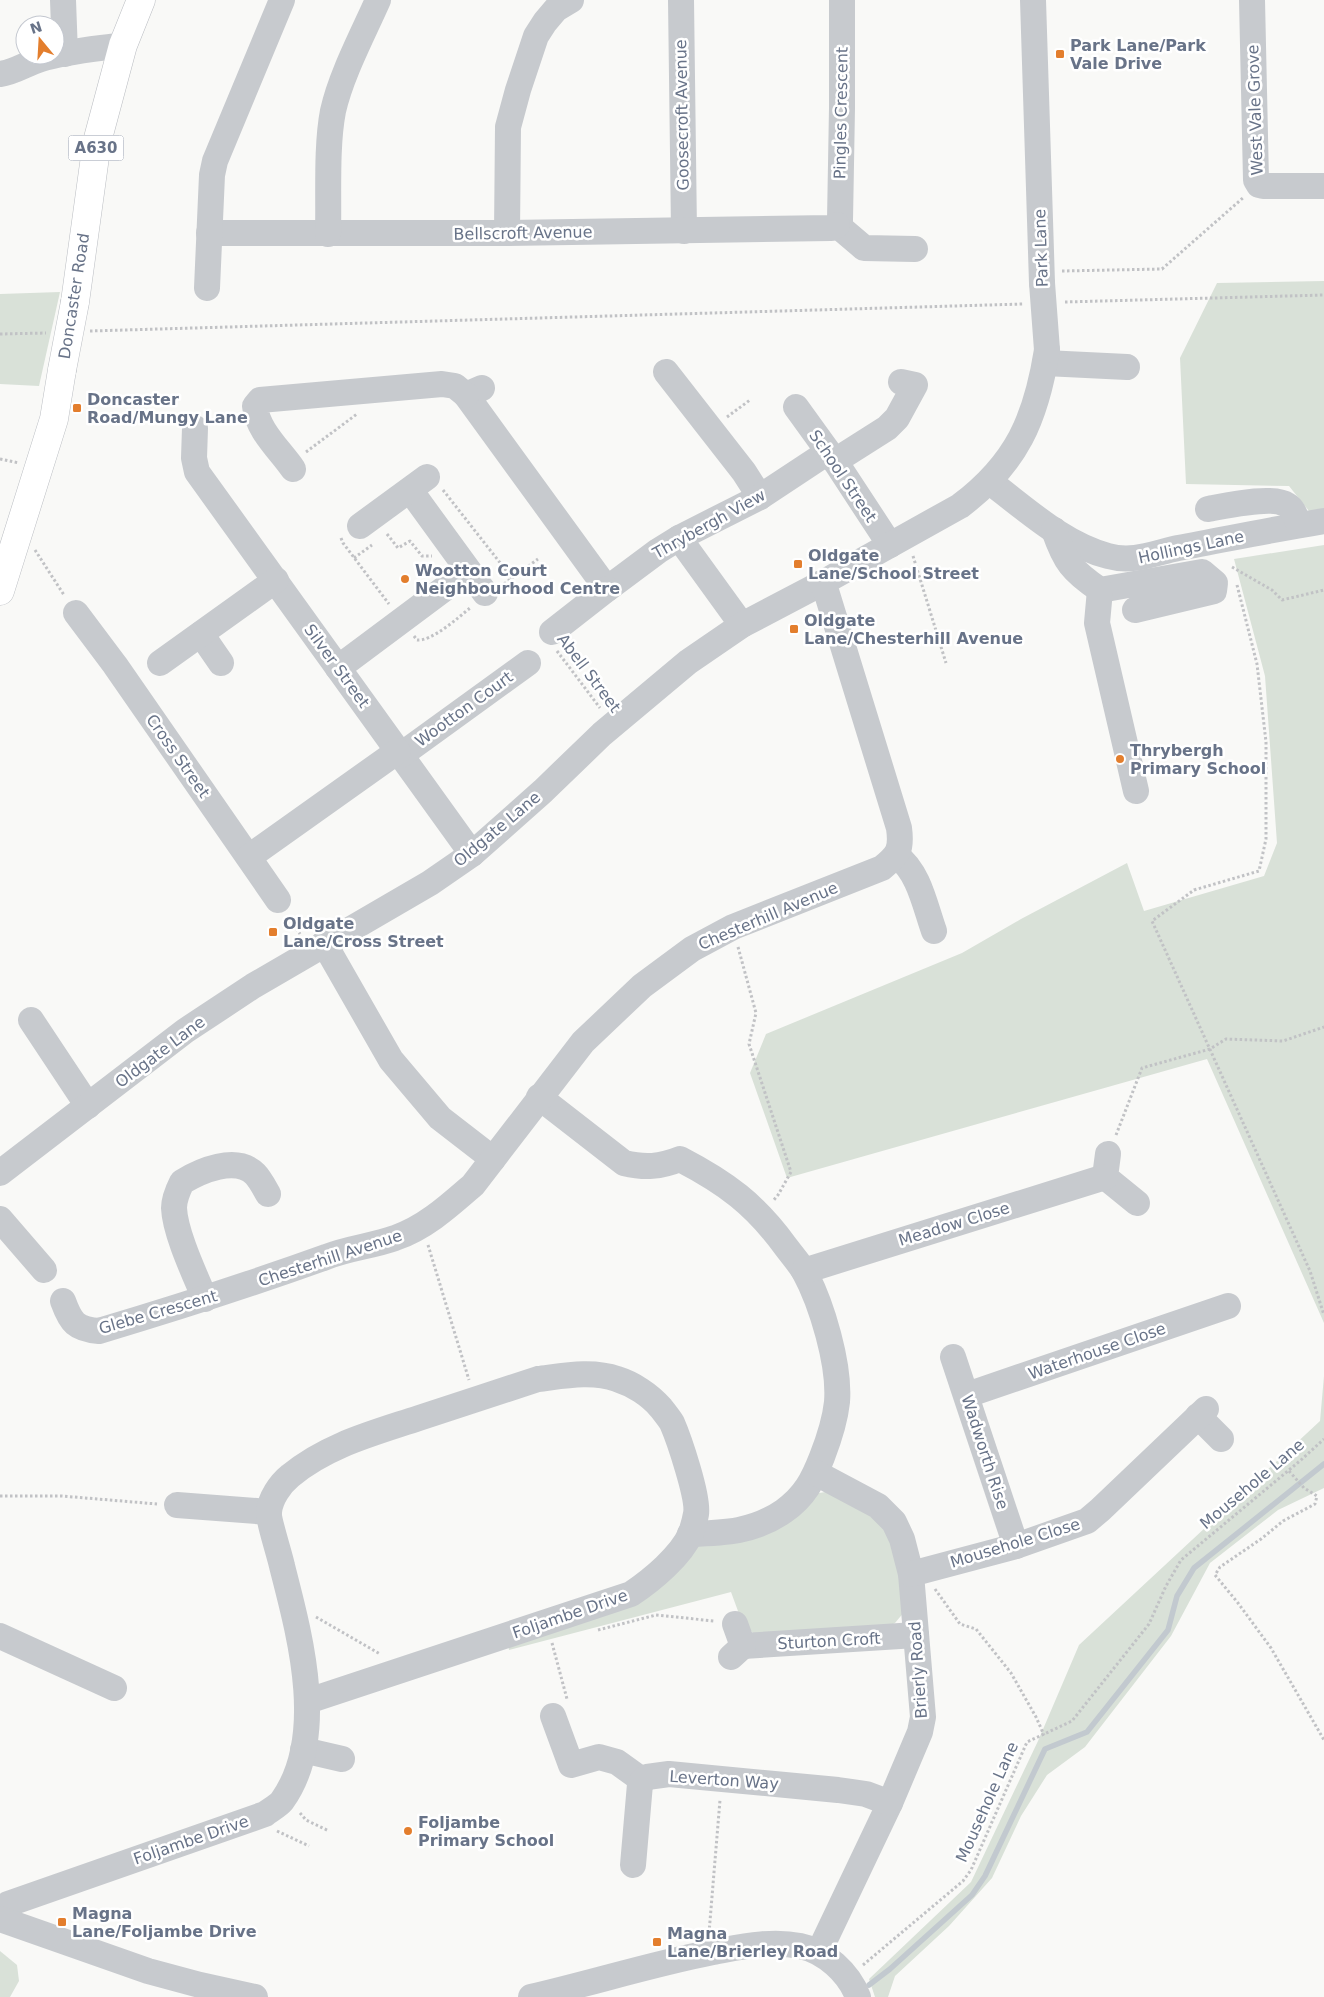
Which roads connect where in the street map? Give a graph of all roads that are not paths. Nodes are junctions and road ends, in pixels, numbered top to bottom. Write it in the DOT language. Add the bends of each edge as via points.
graph roads {
  1 [pos="63,0"];
  2 [pos="141,0"];
  3 [pos="282,0"];
  4 [pos="378,0"];
  5 [pos="571,0"];
  6 [pos="681,0"];
  7 [pos="842,0"];
  8 [pos="1033,0"];
  9 [pos="1252,0"];
  10 [pos="64,15"];
  11 [pos="123,45"];
  12 [pos="65,54"];
  13 [pos="26,65"];
  14 [pos="0,74"];
  15 [pos="1324,186"];
  16 [pos="209,222"];
  17 [pos="837,225"];
  18 [pos="684,230"];
  19 [pos="507,233"];
  20 [pos="328,234"];
  21 [pos="915,249"];
  22 [pos="207,288"];
  23 [pos="1046,357"];
  24 [pos="1127,367"];
  25 [pos="668,372"];
  26 [pos="901,382"];
  27 [pos="796,407"];
  28 [pos="195,428"];
  29 [pos="832,456"];
  30 [pos="291,467"];
  31 [pos="990,482"];
  32 [pos="760,497"];
  33 [pos="1208,509"];
  34 [pos="1312,523"];
  35 [pos="360,526"];
  36 [pos="1054,530"];
  37 [pos="679,538"];
  38 [pos="901,547"];
  39 [pos="468,571"];
  40 [pos="276,580"];
  41 [pos="822,583"];
  42 [pos="607,589"];
  43 [pos="1100,590"];
  44 [pos="0,591"];
  45 [pos="485,592"];
  46 [pos="1135,610"];
  47 [pos="76,613"];
  48 [pos="742,626"];
  49 [pos="201,634"];
  50 [pos="552,638"];
  51 [pos="160,663"];
  52 [pos="221,663"];
  53 [pos="528,663"];
  54 [pos="338,668"];
  55 [pos="400,753"];
  56 [pos="1136,791"];
  57 [pos="472,854"];
  58 [pos="897,856"];
  59 [pos="249,857"];
  60 [pos="278,900"];
  61 [pos="934,931"];
  62 [pos="317,948"];
  63 [pos="31,1020"];
  64 [pos="539,1097"];
  65 [pos="88,1106"];
  66 [pos="493,1159"];
  67 [pos="0,1173"];
  68 [pos="268,1194"];
  69 [pos="1137,1203"];
  70 [pos="0,1219"];
  71 [pos="44,1270"];
  72 [pos="804,1271"];
  73 [pos="238,1289"];
  74 [pos="205,1299"];
  75 [pos="63,1301"];
  76 [pos="1228,1306"];
  77 [pos="953,1357"];
  78 [pos="967,1395"];
  79 [pos="1222,1439"];
  80 [pos="816,1473"];
  81 [pos="177,1505"];
  82 [pos="268,1512"];
  83 [pos="690,1534"];
  84 [pos="1016,1546"];
  85 [pos="920,1572"];
  86 [pos="0,1636"];
  87 [pos="916,1636"];
  88 [pos="736,1642"];
  89 [pos="114,1688"];
  90 [pos="308,1701"];
  91 [pos="553,1716"];
  92 [pos="302,1750"];
  93 [pos="342,1759"];
  94 [pos="642,1780"];
  95 [pos="890,1803"];
  96 [pos="633,1865"];
  97 [pos="0,1912"];
  98 [pos="0,1919"];
  99 [pos="819,1952"];
  100 [pos="853,1988"];
  101 [pos="255,1997"];
  102 [pos="531,1997"];
  1 -- 10 [label="street"];
  2 -- 11 [label="main road, Doncaster Road / A630"];
  3 -- 16 [label="street" via="215,161"];
  4 -- 20 [label="street" via="338,92 333,112"];
  5 -- 19 [label="street" via="544,22 518,90 508,127"];
  6 -- 18 [label="street, Goosecroft Avenue"];
  7 -- 17 [label="street, Pingles Crescent" via="840,220"];
  8 -- 23 [label="street, Park Lane, bridge"];
  9 -- 15 [label="street, West Vale Grove" via="1256,180 1263,186"];
  11 -- 12 [label="street"];
  11 -- 44 [label="main road, Doncaster Road / A630, bridge" via="97,142 75,302 54,419"];
  13 -- 14 [label="street"];
  16 -- 20 [label="street, Bellscroft Avenue"];
  16 -- 22 [label="street"];
  17 -- 18 [label="street, Bellscroft Avenue" via="831,228"];
  17 -- 21 [label="street" via="864,248"];
  18 -- 19 [label="street, Bellscroft Avenue"];
  19 -- 20 [label="street, Bellscroft Avenue"];
  23 -- 24 [label="street"];
  23 -- 31 [label="street, Park Lane" via="1035,408 1025,432"];
  25 -- 32 [label="street"];
  26 -- 29 [label="street, Thrybergh View" via="915,385 898,418 887,428"];
  27 -- 29 [label="street, School Street"];
  28 -- 40 [label="street, Silver Street" via="194,458 198,472"];
  29 -- 32 [label="street, Thrybergh View"];
  29 -- 38 [label="street, School Street"];
  30 -- 42 [label="street" via="261,426 255,406 260,400 442,384 474,391"];
  31 -- 36 [label="street, Hollings Lane"];
  31 -- 38 [label="street, Oldgate Lane"];
  32 -- 37 [label="street, Thrybergh View"];
  33 -- 34 [label="street" via="1271,501 1286,504"];
  34 -- 36 [label="street, Hollings Lane" via="1132,560 1081,547"];
  35 -- 39 [label="street" via="418,483 452,549"];
  36 -- 43 [label="street" via="1063,556 1082,577"];
  37 -- 42 [label="street, Thrybergh View"];
  37 -- 48 [label="street"];
  38 -- 41 [label="street, Oldgate Lane"];
  39 -- 45 [label="street"];
  39 -- 54 [label="street"];
  40 -- 49 [label="street"];
  40 -- 54 [label="street, Silver Street"];
  41 -- 48 [label="street, Oldgate Lane"];
  41 -- 58 [label="street" via="899,828 901,841"];
  42 -- 50 [label="street, Thrybergh View"];
  43 -- 46 [label="street" via="1202,572 1215,583 1214,592"];
  43 -- 56 [label="street" via="1097,623"];
  47 -- 59 [label="street, Cross Street"];
  48 -- 57 [label="street, Oldgate Lane" via="688,662 613,725"];
  49 -- 51 [label="street"];
  49 -- 52 [label="street"];
  53 -- 55 [label="street, Wootton Court"];
  54 -- 55 [label="street, Silver Street"];
  55 -- 57 [label="street, Silver Street"];
  55 -- 59 [label="street"];
  57 -- 62 [label="street, Oldgate Lane" via="430,883"];
  58 -- 61 [label="street" via="913,874"];
  58 -- 64 [label="street, Chesterhill Avenue" via="882,868 733,927 692,949 642,986 583,1042"];
  59 -- 60 [label="street, Cross Street"];
  62 -- 65 [label="street, Oldgate Lane" via="185,1030"];
  62 -- 66 [label="street" via="391,1060 440,1118"];
  63 -- 65 [label="street"];
  64 -- 66 [label="street, Chesterhill Avenue"];
  64 -- 72 [label="street" via="624,1162 640,1167 663,1166 680,1159 724,1184 760,1214"];
  65 -- 67 [label="street, Oldgate Lane"];
  66 -- 73 [label="street, Chesterhill Avenue" via="473,1185 451,1204 397,1238 331,1255"];
  68 -- 74 [label="street" via="255,1174 238,1166 219,1167 182,1182 174,1208 180,1234"];
  69 -- 72 [label="street, Meadow Close" via="1106,1165"];
  70 -- 71 [label="street"];
  72 -- 80 [label="street" via="823,1314 834,1364 837,1401 831,1434"];
  73 -- 74 [label="street, Glebe Crescent"];
  74 -- 75 [label="street, Glebe Crescent" via="100,1332 84,1330 75,1324"];
  76 -- 78 [label="street, Waterhouse Close"];
  77 -- 78 [label="street, Wadworth Rise"];
  78 -- 84 [label="street, Wadworth Rise"];
  79 -- 84 [label="street, Mousehole Close" via="1202,1412 1087,1521"];
  80 -- 83 [label="street" via="804,1495 759,1525 734,1533"];
  80 -- 85 [label="street, Brierly Road" via="878,1506 894,1522"];
  81 -- 82 [label="street"];
  82 -- 83 [label="street, Foljambe Drive" via="277,1490 289,1477 317,1457 352,1440 538,1379 590,1375 616,1378 640,1390 659,1406 671,1422 692,1483 697,1513"];
  82 -- 90 [label="street, Foljambe Drive" via="297,1626"];
  83 -- 90 [label="street, Foljambe Drive" via="653,1580 631,1594"];
  84 -- 85 [label="street, Mousehole Close"];
  85 -- 87 [label="street, Brierly Road"];
  86 -- 89 [label="street"];
  87 -- 88 [label="street, Sturton Croft"];
  87 -- 95 [label="street, Brierly Road" via="923,1717 920,1732"];
  90 -- 92 [label="street, Foljambe Drive"];
  91 -- 94 [label="street" via="571,1765 599,1757 618,1762"];
  92 -- 93 [label="street"];
  92 -- 97 [label="street, Foljambe Drive" via="301,1760 285,1796 264,1814 8,1904"];
  94 -- 95 [label="street, Leverton Way" via="669,1774 838,1790 866,1794"];
  94 -- 96 [label="street"];
  95 -- 99 [label="street, Brierly Road"];
  98 -- 101 [label="street" via="148,1971"];
  99 -- 100 [label="street" via="835,1965"];
  99 -- 102 [label="street" via="779,1944 743,1946"];
}
